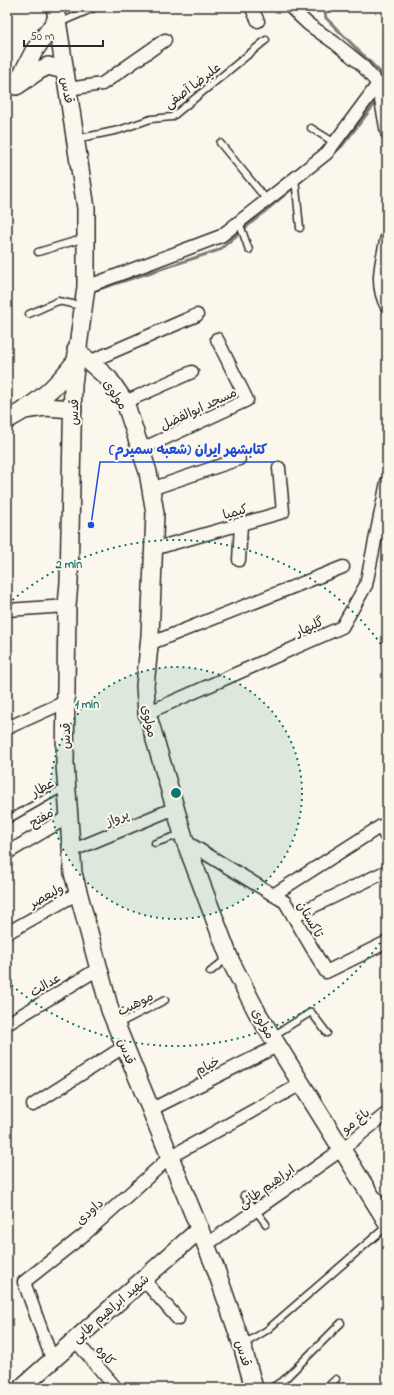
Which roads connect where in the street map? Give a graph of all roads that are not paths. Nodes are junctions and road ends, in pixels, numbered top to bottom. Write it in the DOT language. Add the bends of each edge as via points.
graph roads {
  1 [pos="96,7"];
  2 [pos="251,7"];
  3 [pos="290,7"];
  4 [pos="56,16"];
  5 [pos="258,21"];
  6 [pos="165,40"];
  7 [pos="266,40"];
  8 [pos="64,70"];
  9 [pos="68,89"];
  10 [pos="11,90"];
  11 [pos="380,93"];
  12 [pos="386,116"];
  13 [pos="311,128"];
  14 [pos="387,133"];
  15 [pos="76,139"];
  16 [pos="220,143"];
  17 [pos="335,143"];
  18 [pos="296,180"];
  19 [pos="267,200"];
  20 [pos="240,224"];
  21 [pos="300,228"];
  22 [pos="387,237"];
  23 [pos="86,238"];
  24 [pos="249,250"];
  25 [pos="38,252"];
  26 [pos="86,287"];
  27 [pos="84,307"];
  28 [pos="387,307"];
  29 [pos="29,314"];
  30 [pos="197,315"];
  31 [pos="217,338"];
  32 [pos="80,358"];
  33 [pos="192,372"];
  34 [pos="125,402"];
  35 [pos="73,409"];
  36 [pos="24,410"];
  37 [pos="7,420"];
  38 [pos="142,450"];
  39 [pos="239,459"];
  40 [pos="279,468"];
  41 [pos="387,482"];
  42 [pos="151,489"];
  43 [pos="241,524"];
  44 [pos="154,549"];
  45 [pos="239,560"];
  46 [pos="343,567"];
  47 [pos="67,606"];
  48 [pos="7,610"];
  49 [pos="149,644"];
  50 [pos="65,702"];
  51 [pos="147,713"];
  52 [pos="7,728"];
  53 [pos="67,786"];
  54 [pos="174,808"];
  55 [pos="68,817"];
  56 [pos="7,820"];
  57 [pos="387,834"];
  58 [pos="184,838"];
  59 [pos="155,843"];
  60 [pos="71,851"];
  61 [pos="7,853"];
  62 [pos="387,871"];
  63 [pos="78,893"];
  64 [pos="273,894"];
  65 [pos="293,916"];
  66 [pos="7,933"];
  67 [pos="387,942"];
  68 [pos="229,956"];
  69 [pos="98,969"];
  70 [pos="210,972"];
  71 [pos="164,1000"];
  72 [pos="7,1024"];
  73 [pos="116,1025"];
  74 [pos="327,1033"];
  75 [pos="274,1041"];
  76 [pos="124,1046"];
  77 [pos="301,1084"];
  78 [pos="33,1105"];
  79 [pos="150,1110"];
  80 [pos="387,1113"];
  81 [pos="341,1150"];
  82 [pos="170,1157"];
  83 [pos="244,1195"];
  84 [pos="255,1211"];
  85 [pos="387,1222"];
  86 [pos="266,1224"];
  87 [pos="387,1226"];
  88 [pos="200,1229"];
  89 [pos="206,1245"];
  90 [pos="143,1279"];
  91 [pos="178,1319"];
  92 [pos="341,1324"];
  93 [pos="75,1340"];
  94 [pos="242,1345"];
  95 [pos="52,1359"];
  96 [pos="336,1379"];
  97 [pos="21,1388"];
  98 [pos="116,1388"];
  99 [pos="254,1388"];
  100 [pos="271,1388"];
  101 [pos="326,1388"];
  1 -- 4 [label="lane"];
  2 -- 5 [label="street"];
  3 -- 11 [label="street" via="361,64"];
  4 -- 8 [label="street, قدس"];
  4 -- 10 [label="street"];
  6 -- 9 [label="street" via="102,84"];
  7 -- 15 [label="lane, علیرضا آصفی" via="172,117 151,119 119,130"];
  8 -- 9 [label="street, قدس"];
  8 -- 10 [label="street" via="48,66 38,70"];
  9 -- 15 [label="street, قدس"];
  11 -- 12 [label="street"];
  11 -- 17 [label="street"];
  12 -- 14 [label="street"];
  13 -- 17 [label="lane"];
  15 -- 23 [label="street, قدس" via="86,208"];
  16 -- 19 [label="lane"];
  17 -- 18 [label="street"];
  18 -- 19 [label="street"];
  18 -- 21 [label="lane"];
  19 -- 20 [label="street"];
  20 -- 24 [label="lane"];
  20 -- 26 [label="street" via="221,236"];
  22 -- 28 [label="street" via="380,269 381,296"];
  23 -- 25 [label="lane"];
  23 -- 26 [label="street, قدس"];
  26 -- 27 [label="street, قدس"];
  27 -- 29 [label="lane" via="58,301"];
  27 -- 32 [label="street, قدس"];
  30 -- 32 [label="street"];
  31 -- 38 [label="street, مسجد ابوالفضل" via="247,400"];
  32 -- 34 [label="street, مولوی" via="109,379"];
  32 -- 35 [label="street, قدس"];
  32 -- 36 [label="street" via="58,384"];
  33 -- 34 [label="street"];
  34 -- 38 [label="street, مولوی"];
  35 -- 36 [label="street"];
  35 -- 47 [label="street, قدس"];
  36 -- 37 [label="street"];
  38 -- 42 [label="street, مولوی"];
  39 -- 42 [label="street"];
  40 -- 43 [label="street, کیمیا" via="283,512"];
  41 -- 51 [label="street, گلبهار" via="366,585 342,627"];
  42 -- 44 [label="street, مولوی" via="155,513"];
  43 -- 44 [label="street, کیمیا"];
  43 -- 45 [label="street"];
  44 -- 49 [label="street, مولوی"];
  46 -- 49 [label="street"];
  47 -- 48 [label="street"];
  47 -- 50 [label="street, قدس"];
  49 -- 51 [label="street, مولوی" via="145,686"];
  50 -- 52 [label="street"];
  50 -- 53 [label="street, قدس"];
  51 -- 54 [label="street, مولوی"];
  53 -- 55 [label="street, قدس"];
  53 -- 56 [label="lane, عطار"];
  54 -- 58 [label="street, مولوی"];
  54 -- 60 [label="street, پرواز"];
  55 -- 60 [label="street, قدس"];
  55 -- 61 [label="street, مفتح"];
  57 -- 64 [label="street" via="385,835 381,826"];
  58 -- 59 [label="lane"];
  58 -- 64 [label="street, تاکستان"];
  58 -- 68 [label="street, مولوی"];
  60 -- 63 [label="street, قدس"];
  62 -- 65 [label="street"];
  63 -- 66 [label="street, ولیعصر"];
  63 -- 69 [label="street, قدس"];
  64 -- 65 [label="street, تاکستان" via="285,902"];
  65 -- 67 [label="street, تاکستان" via="326,972"];
  68 -- 70 [label="lane"];
  68 -- 75 [label="street, مولوی"];
  69 -- 72 [label="street, عدالت"];
  69 -- 73 [label="street, قدس"];
  71 -- 73 [label="lane, موهبت"];
  73 -- 76 [label="street, قدس"];
  74 -- 75 [label="lane" via="311,1012"];
  75 -- 77 [label="street, مولوی"];
  75 -- 79 [label="street, خیام"];
  76 -- 78 [label="street"];
  76 -- 79 [label="street, قدس"];
  77 -- 81 [label="street, مولوی"];
  77 -- 82 [label="street"];
  79 -- 82 [label="street, قدس"];
  80 -- 81 [label="street, باغ مو"];
  81 -- 84 [label="street, ابراهیم طائی"];
  81 -- 85 [label="street, مولوی"];
  82 -- 88 [label="street, قدس"];
  82 -- 95 [label="street, داودی" via="85,1234 24,1282"];
  83 -- 84 [label="lane"];
  84 -- 86 [label="lane"];
  84 -- 89 [label="street, ابراهیم طائی"];
  87 -- 94 [label="lane" via="267,1330"];
  88 -- 89 [label="street, قدس"];
  88 -- 90 [label="street, شهید ابراهیم طایی"];
  89 -- 94 [label="street, قدس"];
  90 -- 91 [label="street"];
  90 -- 93 [label="street, شهید ابراهیم طایی"];
  92 -- 100 [label="lane" via="285,1379"];
  93 -- 95 [label="street, شهید ابراهیم طایی"];
  93 -- 98 [label="street, کاوه"];
  94 -- 99 [label="street, قدس"];
  95 -- 97 [label="street, شهید ابراهیم طایی"];
  96 -- 101 [label="lane"];
}
